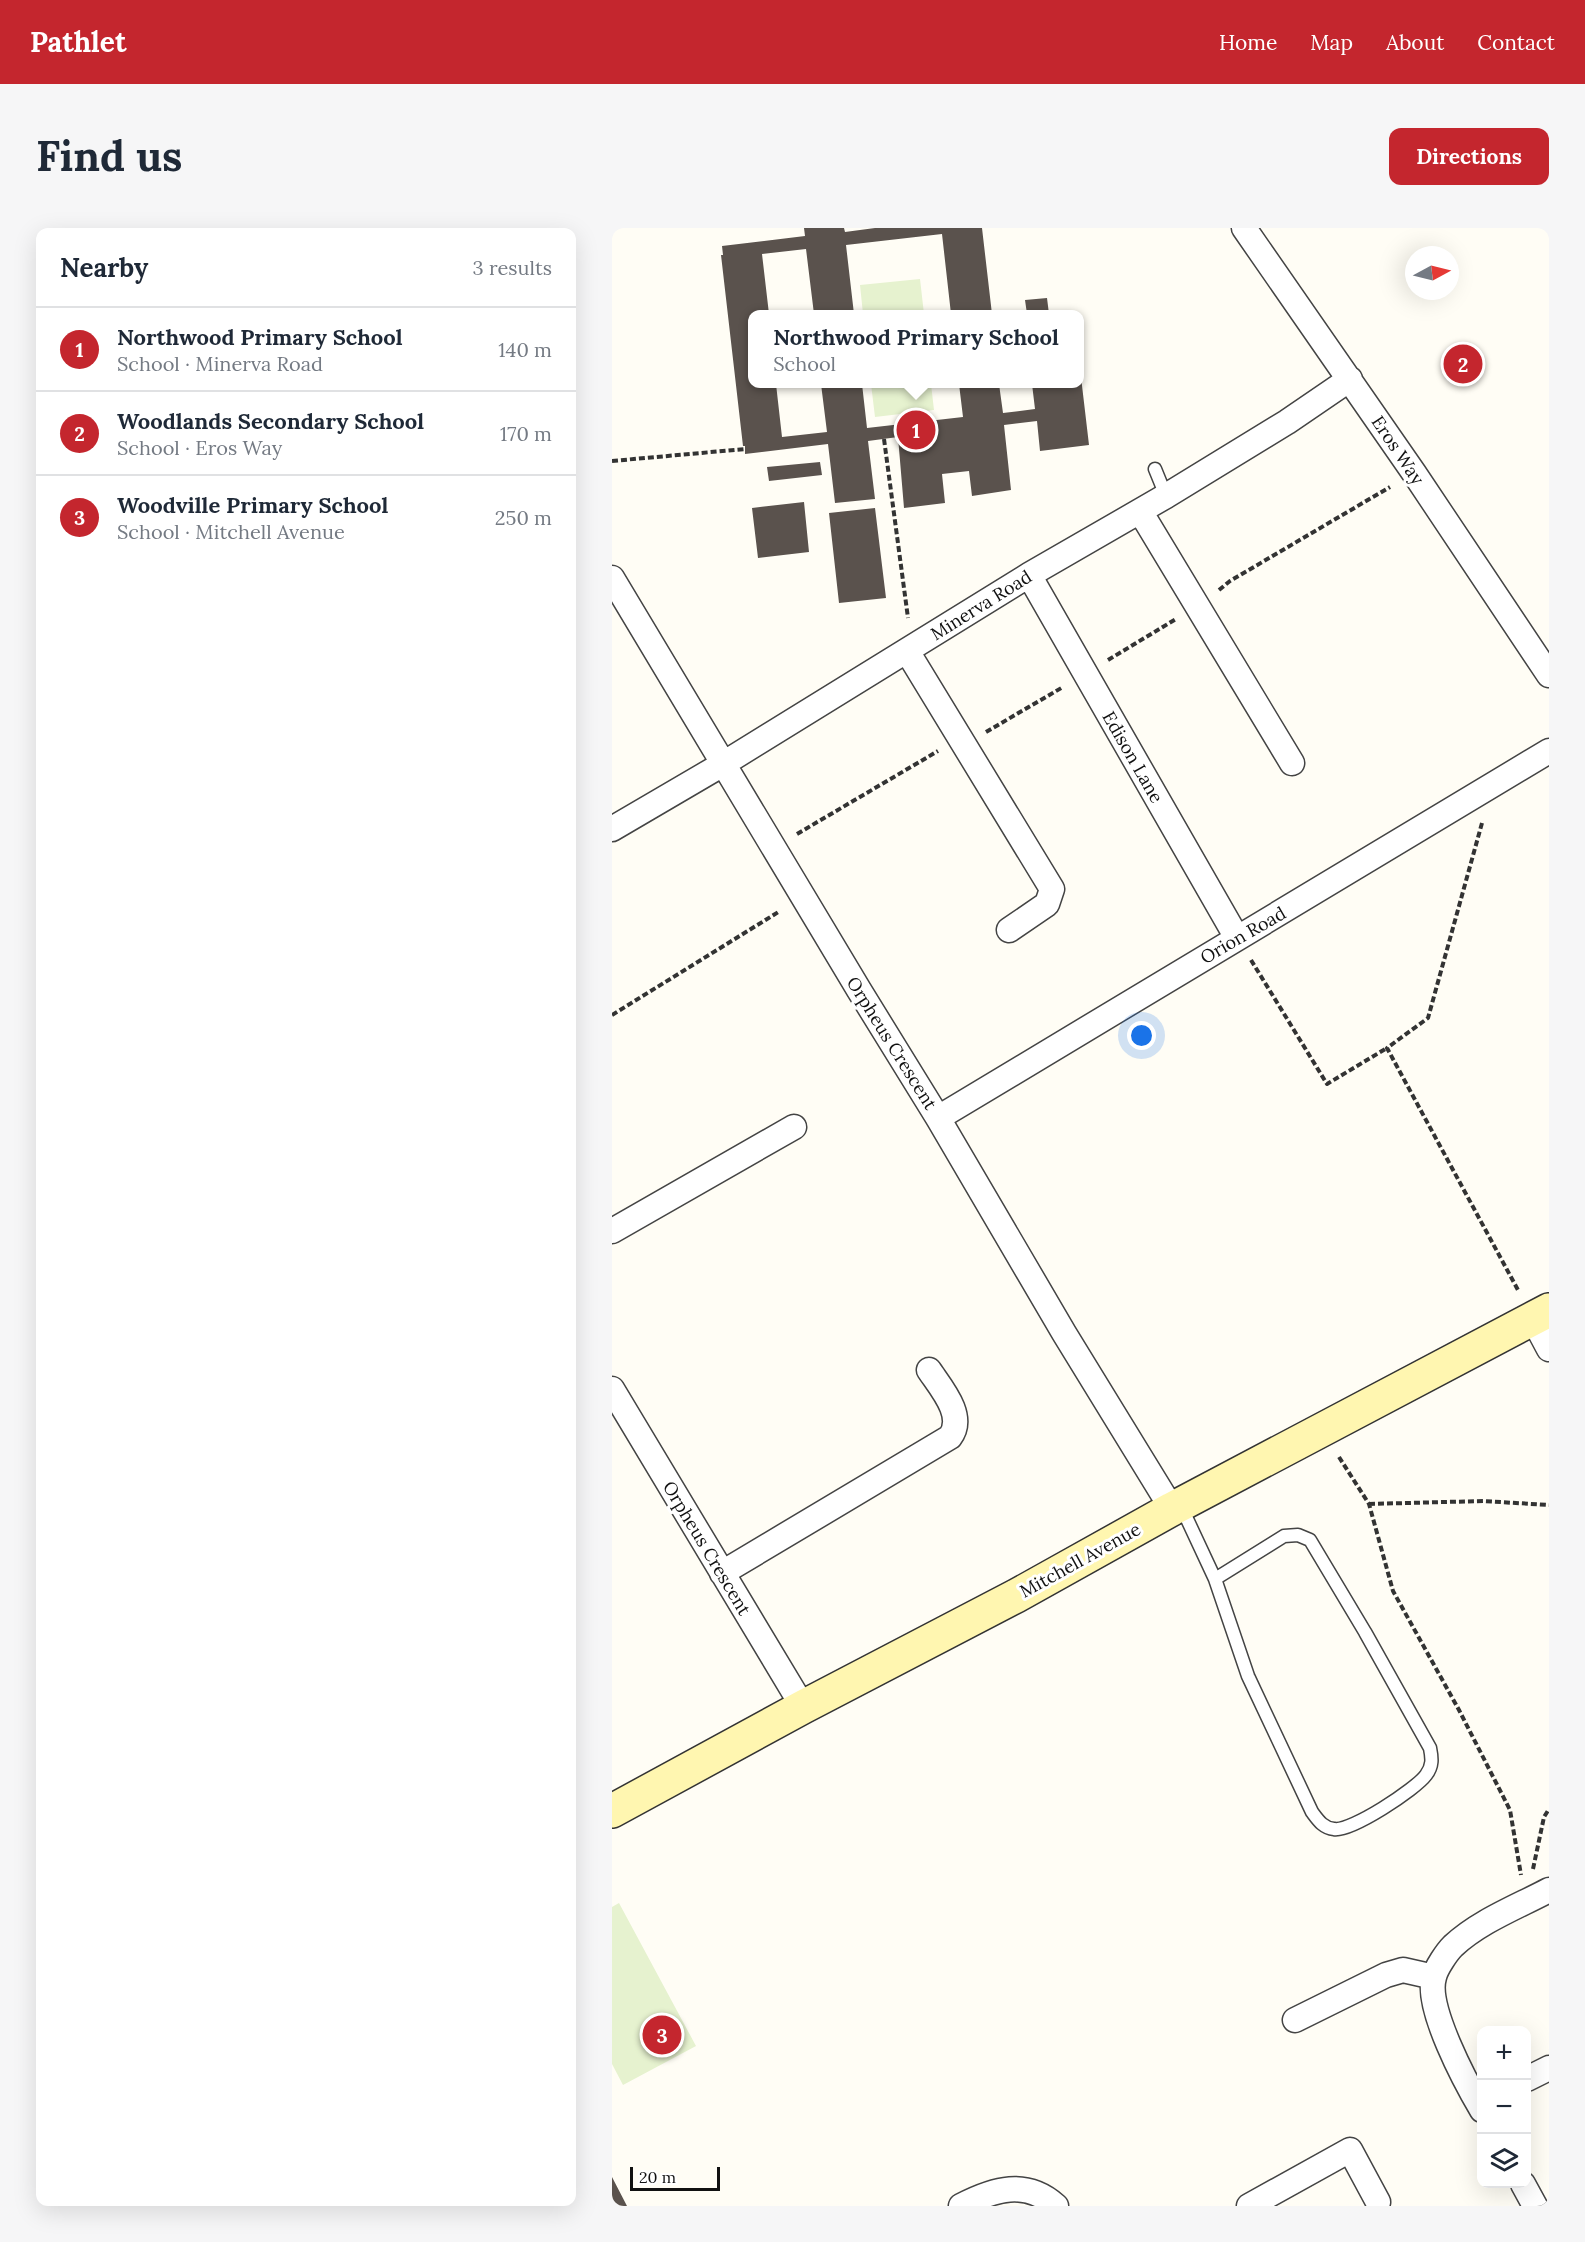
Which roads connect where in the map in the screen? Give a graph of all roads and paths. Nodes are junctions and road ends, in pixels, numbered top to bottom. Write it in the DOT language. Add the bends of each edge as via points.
graph roads {
  1 [pos="1244,228"];
  2 [pos="1350,379"];
  3 [pos="884,439"];
  4 [pos="746,449"];
  5 [pos="612,461"];
  6 [pos="1155,468"];
  7 [pos="1166,496"];
  8 [pos="1140,511"];
  9 [pos="1029,576"];
  10 [pos="612,578"];
  11 [pos="915,646"];
  12 [pos="1549,675"];
  13 [pos="1549,751"];
  14 [pos="1292,763"];
  15 [pos="723,764"];
  16 [pos="1472,797"];
  17 [pos="612,829"];
  18 [pos="803,897"];
  19 [pos="1009,930"];
  20 [pos="1237,938"];
  21 [pos="612,1015"];
  22 [pos="1386,1048"];
  23 [pos="938,1118"];
  24 [pos="794,1127"];
  25 [pos="612,1232"];
  26 [pos="1534,1308"];
  27 [pos="1549,1349"];
  28 [pos="929,1370"];
  29 [pos="612,1389"];
  30 [pos="1338,1456"];
  31 [pos="1369,1504"];
  32 [pos="1549,1505"];
  33 [pos="1176,1507"];
  34 [pos="722,1573"];
  35 [pos="1215,1579"];
  36 [pos="802,1707"];
  37 [pos="1549,1809"];
  38 [pos="612,1811"];
  39 [pos="1549,1890"];
  40 [pos="1526,1902"];
  41 [pos="1434,1977"];
  42 [pos="1295,2020"];
  43 [pos="1549,2068"];
  44 [pos="1531,2077"];
  45 [pos="1477,2099"];
  46 [pos="1525,2188"];
  47 [pos="1378,2202"];
  48 [pos="962,2206"];
  49 [pos="1056,2206"];
  50 [pos="1249,2206"];
  51 [pos="1535,2206"];
  1 -- 2 [label="street, Eros Way"];
  2 -- 7 [label="street, Minerva Road"];
  2 -- 12 [label="street, Eros Way"];
  3 -- 11 [label="path" via="906,615"];
  4 -- 5 [label="path"];
  6 -- 7 [label="lane"];
  7 -- 8 [label="street, Minerva Road"];
  8 -- 9 [label="street, Minerva Road"];
  8 -- 14 [label="street"];
  9 -- 11 [label="street, Minerva Road"];
  9 -- 20 [label="street, Edison Lane"];
  10 -- 15 [label="street, Orpheus Crescent"];
  11 -- 15 [label="street, Minerva Road"];
  11 -- 19 [label="street" via="1052,889 1047,904"];
  13 -- 16 [label="street, Orion Road"];
  15 -- 17 [label="street, Minerva Road"];
  15 -- 18 [label="street, Orpheus Crescent"];
  16 -- 20 [label="street, Orion Road"];
  16 -- 22 [label="path" via="1482,823 1428,1018"];
  18 -- 21 [label="path"];
  18 -- 23 [label="street, Orpheus Crescent"];
  20 -- 22 [label="path" via="1327,1084"];
  20 -- 23 [label="street, Orion Road"];
  22 -- 26 [label="path"];
  23 -- 33 [label="street, Orpheus Crescent" via="1064,1333"];
  24 -- 25 [label="street"];
  26 -- 27 [label="street"];
  26 -- 33 [label="street, Mitchell Avenue"];
  28 -- 34 [label="street" via="955,1415 955,1430 950,1437"];
  29 -- 34 [label="street, Orpheus Crescent"];
  30 -- 31 [label="path"];
  31 -- 32 [label="path" via="1483,1501"];
  31 -- 40 [label="path" via="1393,1591 1510,1810"];
  33 -- 35 [label="lane"];
  33 -- 36 [label="street, Mitchell Avenue" via="1017,1596"];
  34 -- 36 [label="street, Orpheus Crescent"];
  35 -- 35 [label="lane" via="1284,1536 1298,1535 1310,1540 1431,1748 1431,1765 1425,1777 1383,1809 1351,1826 1340,1830 1321,1824 1248,1676"];
  36 -- 38 [label="street, Mitchell Avenue"];
  37 -- 40 [label="path"];
  39 -- 40 [label="street"];
  40 -- 41 [label="street" via="1451,1948"];
  41 -- 42 [label="street" via="1403,1970 1386,1975"];
  41 -- 45 [label="street" via="1433,1999 1443,2032"];
  43 -- 44 [label="street"];
  46 -- 51 [label="street"];
  47 -- 50 [label="street" via="1350,2150"];
  48 -- 49 [label="street" via="987,2193 1010,2189 1031,2191"];
}
